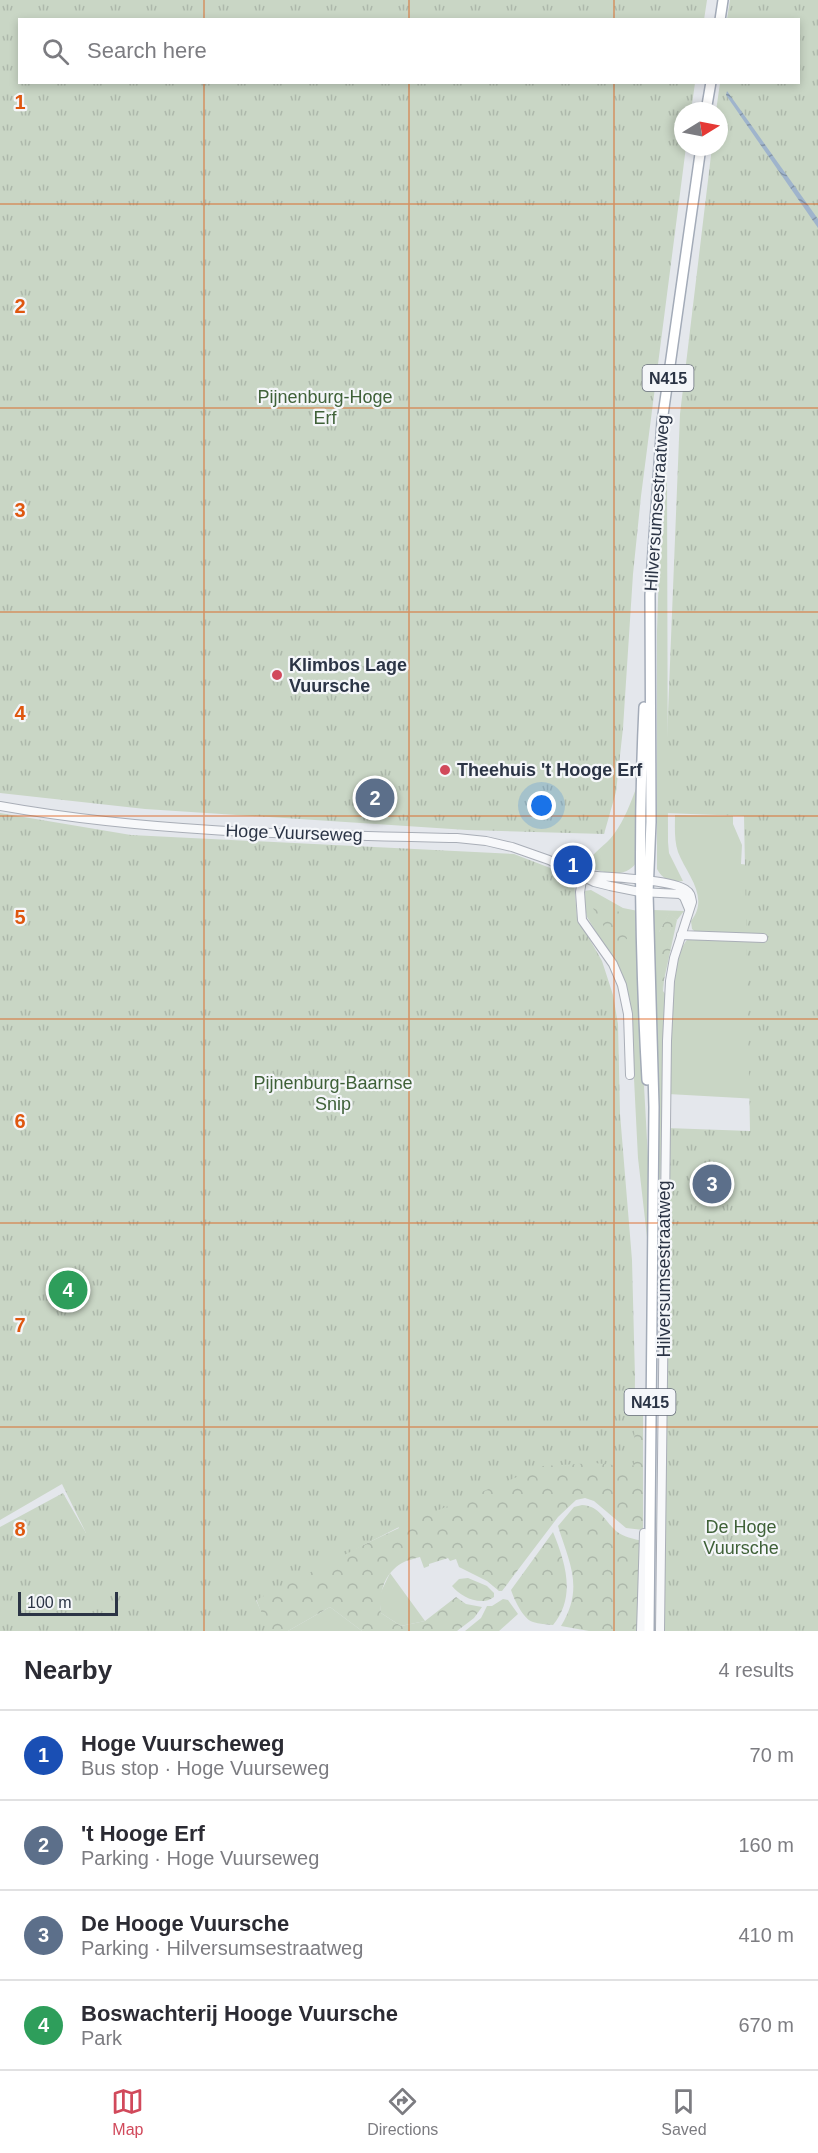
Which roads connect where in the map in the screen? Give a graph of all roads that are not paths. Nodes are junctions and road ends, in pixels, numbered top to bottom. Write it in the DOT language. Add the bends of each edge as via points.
graph roads {
  1 [pos="723,0"];
  2 [pos="720,18"];
  3 [pos="711,84"];
  4 [pos="708,102"];
  5 [pos="700,156"];
  6 [pos="0,806"];
  7 [pos="584,875"];
  8 [pos="644,880"];
  9 [pos="644,892"];
  10 [pos="689,909"];
  11 [pos="681,935"];
  12 [pos="763,938"];
  13 [pos="630,1075"];
  14 [pos="644,1533"];
  15 [pos="641,1631"];
  16 [pos="649,1631"];
  17 [pos="660,1631"];
  1 -- 2 [label="main road"];
  3 -- 4 [label="main road"];
  5 -- 8 [label="main road, Hilversumsestraatweg / N415" via="662,422 641,771"];
  6 -- 7 [label="street, Hoge Vuurseweg" via="155,827 486,841"];
  7 -- 8 [label="street, Hoge Vuurseweg"];
  7 -- 9 [label="street, Hoge Vuurseweg" via="594,882"];
  7 -- 13 [label="street" via="580,892 582,920 613,964 622,985 628,1014"];
  8 -- 9 [label="main road, Hilversumsestraatweg / N415"];
  8 -- 10 [label="street" via="686,890 692,898"];
  9 -- 10 [label="street" via="680,894"];
  9 -- 16 [label="main road, Hilversumsestraatweg / N415" via="640,955 653,1173"];
  10 -- 11 [label="street, Hilversumsestraatweg"];
  11 -- 12 [label="street"];
  11 -- 17 [label="street, Hilversumsestraatweg" via="670,981 667,1041"];
  14 -- 15 [label="street"];
}
